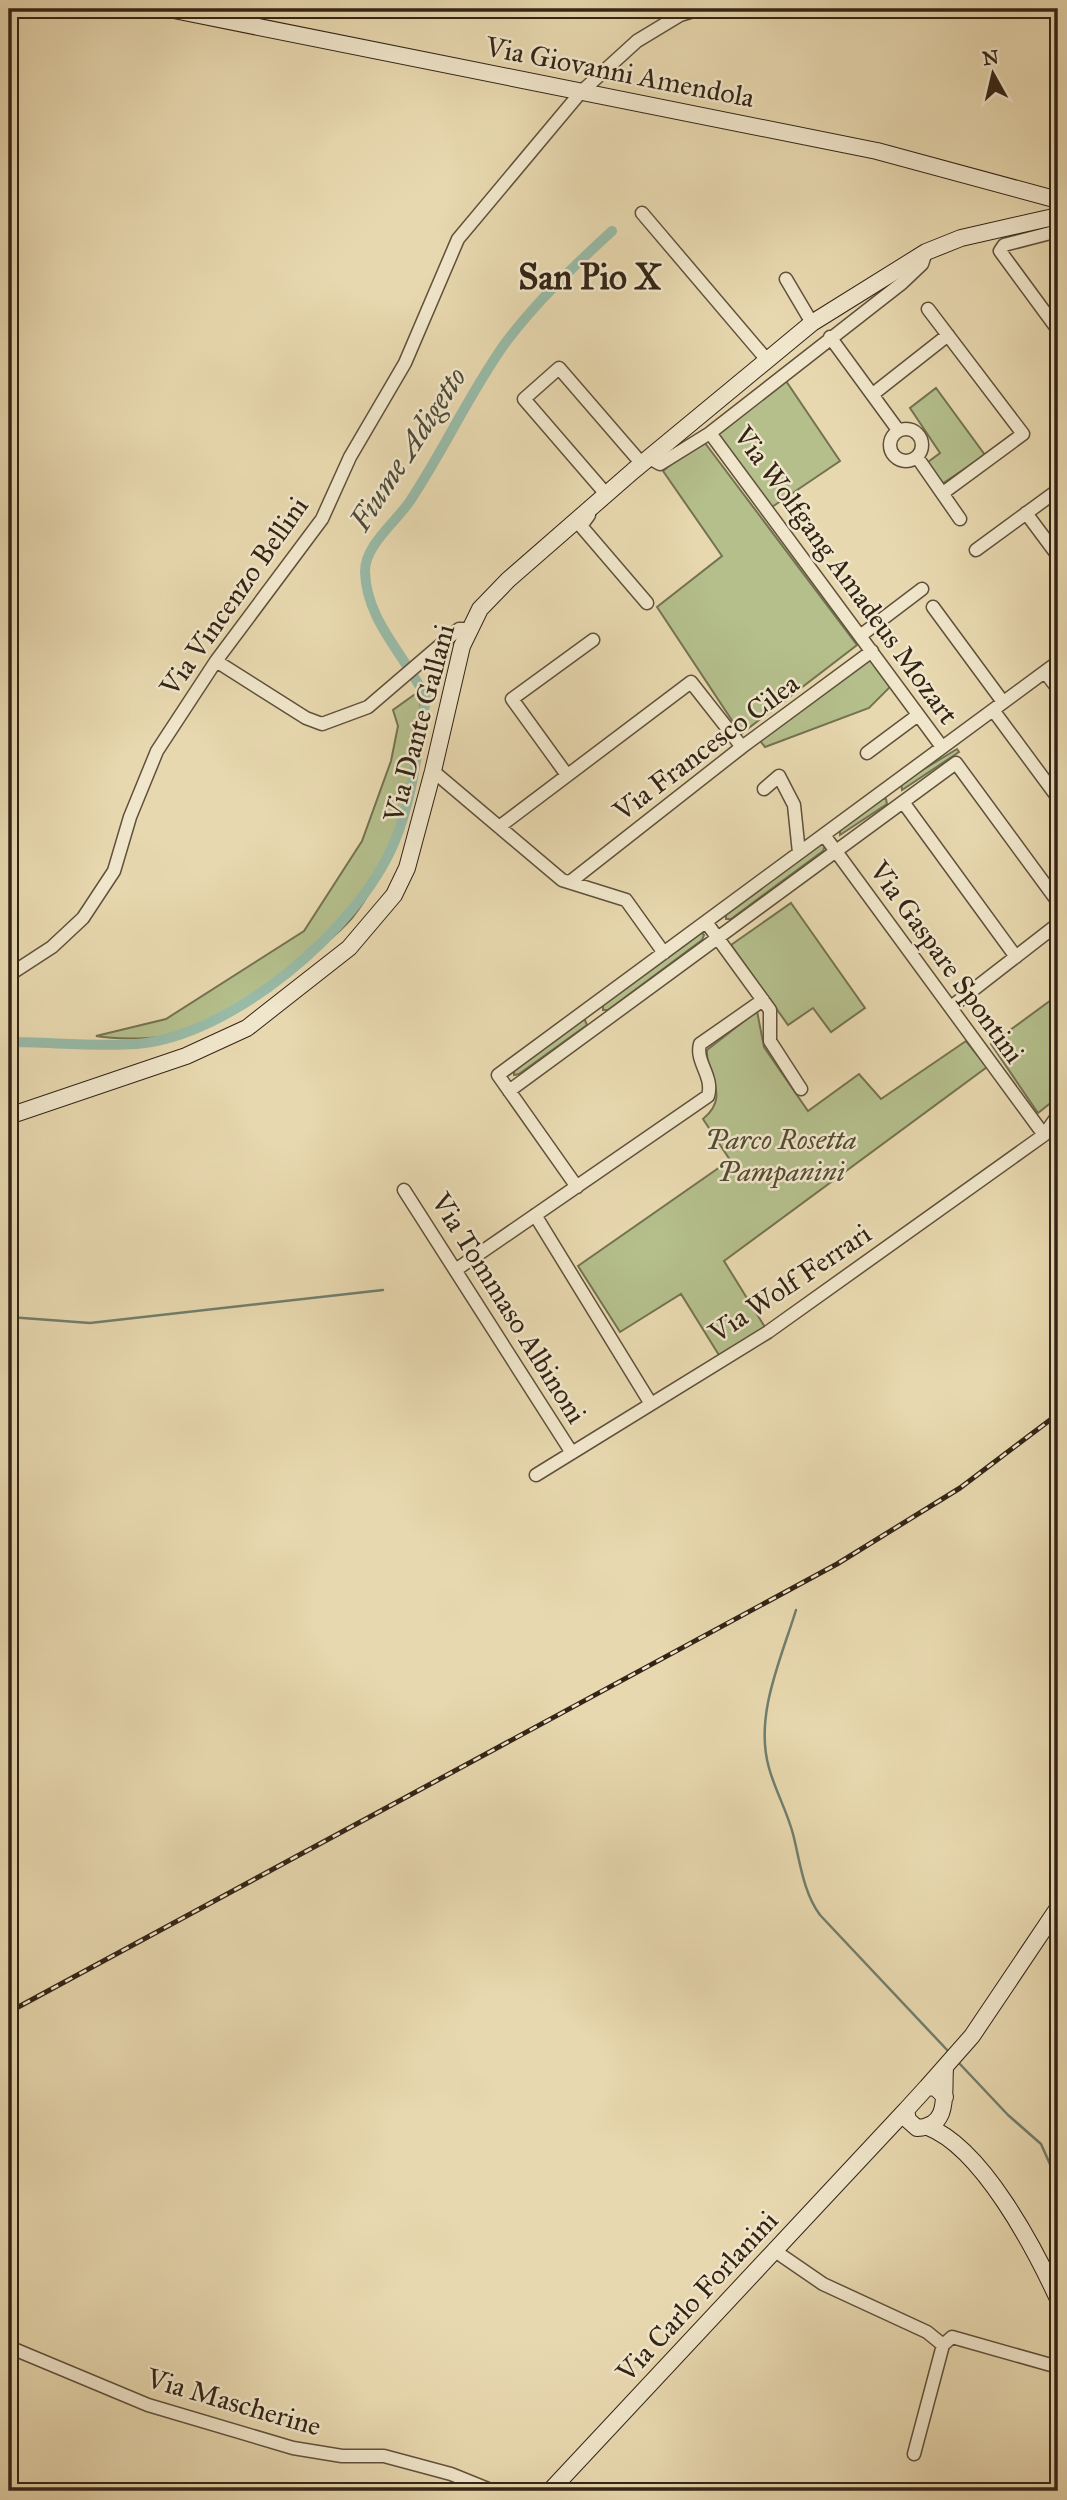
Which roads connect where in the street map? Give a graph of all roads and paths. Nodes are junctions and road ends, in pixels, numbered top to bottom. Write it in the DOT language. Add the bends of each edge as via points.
graph roads {
  1 [pos="169,9"];
  2 [pos="700,9"];
  3 [pos="582,92"];
  4 [pos="1058,200"];
  5 [pos="642,213"];
  6 [pos="1058,216"];
  7 [pos="1058,231"];
  8 [pos="926,252"];
  9 [pos="786,279"];
  10 [pos="928,309"];
  11 [pos="812,323"];
  12 [pos="1058,330"];
  13 [pos="948,335"];
  14 [pos="830,337"];
  15 [pos="767,360"];
  16 [pos="873,394"];
  17 [pos="898,430"];
  18 [pos="710,433"];
  19 [pos="917,457"];
  20 [pos="645,461"];
  21 [pos="1058,490"];
  22 [pos="943,493"];
  23 [pos="606,494"];
  24 [pos="1026,513"];
  25 [pos="960,519"];
  26 [pos="976,550"];
  27 [pos="1058,556"];
  28 [pos="922,589"];
  29 [pos="647,603"];
  30 [pos="933,607"];
  31 [pos="468,629"];
  32 [pos="860,636"];
  33 [pos="593,640"];
  34 [pos="872,651"];
  35 [pos="216,661"];
  36 [pos="1058,662"];
  37 [pos="1045,672"];
  38 [pos="1058,689"];
  39 [pos="998,706"];
  40 [pos="918,715"];
  41 [pos="742,747"];
  42 [pos="942,747"];
  43 [pos="867,753"];
  44 [pos="433,771"];
  45 [pos="567,775"];
  46 [pos="895,781"];
  47 [pos="764,789"];
  48 [pos="1058,798"];
  49 [pos="899,805"];
  50 [pos="499,827"];
  51 [pos="824,835"];
  52 [pos="836,852"];
  53 [pos="799,853"];
  54 [pos="570,882"];
  55 [pos="1058,902"];
  56 [pos="706,922"];
  57 [pos="1058,924"];
  58 [pos="716,939"];
  59 [pos="664,953"];
  60 [pos="1016,957"];
  61 [pos="9,975"];
  62 [pos="763,1000"];
  63 [pos="951,1007"];
  64 [pos="589,1009"];
  65 [pos="600,1024"];
  66 [pos="801,1089"];
  67 [pos="509,1091"];
  68 [pos="1058,1115"];
  69 [pos="9,1116"];
  70 [pos="1044,1135"];
  71 [pos="577,1187"];
  72 [pos="404,1190"];
  73 [pos="535,1215"];
  74 [pos="457,1269"];
  75 [pos="651,1404"];
  76 [pos="572,1453"];
  77 [pos="536,1475"];
  78 [pos="1058,1908"];
  79 [pos="952,2060"];
  80 [pos="927,2087"];
  81 [pos="944,2103"];
  82 [pos="906,2110"];
  83 [pos="922,2127"];
  84 [pos="950,2137"];
  85 [pos="882,2138"];
  86 [pos="775,2251"];
  87 [pos="1058,2299"];
  88 [pos="943,2345"];
  89 [pos="9,2347"];
  90 [pos="1058,2367"];
  91 [pos="914,2455"];
  92 [pos="493,2491"];
  93 [pos="550,2491"];
  1 -- 3 [label="main road, Via Giovanni Amendola"];
  2 -- 3 [label="street, Via Vincenzo Bellini" via="680,15 637,41"];
  3 -- 4 [label="main road, Via Giovanni Amendola" via="917,160"];
  3 -- 35 [label="street, Via Vincenzo Bellini" via="458,239 405,363 350,457 322,519"];
  5 -- 15 [label="street"];
  6 -- 8 [label="main road, Via Dante Gallani" via="961,238"];
  7 -- 12 [label="street" via="1004,245 1000,251"];
  8 -- 11 [label="main road, Via Dante Gallani"];
  8 -- 14 [label="street" via="922,264 902,283"];
  9 -- 11 [label="street"];
  10 -- 13 [label="street"];
  11 -- 15 [label="main road, Via Dante Gallani"];
  13 -- 16 [label="street"];
  13 -- 22 [label="street" via="1023,435"];
  14 -- 16 [label="street"];
  14 -- 18 [label="street"];
  15 -- 20 [label="main road, Via Dante Gallani"];
  16 -- 17 [label="street"];
  17 -- 19 [label="street" via="908,429 920,437 922,448"];
  17 -- 19 [label="street" via="889,444 892,454 901,460"];
  18 -- 20 [label="street" via="660,464"];
  18 -- 32 [label="street, Via Wolfgang Amadeus Mozart"];
  19 -- 22 [label="street"];
  20 -- 23 [label="main road, Via Dante Gallani"];
  20 -- 23 [label="street" via="559,369 550,376 524,399"];
  21 -- 24 [label="street"];
  22 -- 25 [label="street"];
  23 -- 29 [label="street" via="581,526"];
  23 -- 31 [label="main road, Via Dante Gallani" via="493,595"];
  24 -- 26 [label="street"];
  24 -- 27 [label="street"];
  28 -- 32 [label="street"];
  30 -- 39 [label="street"];
  31 -- 35 [label="street" via="458,629 368,707 322,724"];
  31 -- 44 [label="main road, Via Dante Gallani" via="454,671"];
  32 -- 34 [label="street, Via Wolfgang Amadeus Mozart"];
  33 -- 45 [label="street" via="512,699"];
  34 -- 40 [label="street, Via Wolfgang Amadeus Mozart"];
  34 -- 41 [label="street, Via Francesco Cilea"];
  35 -- 61 [label="street, Via Vincenzo Bellini" via="157,751 114,871 102,890 83,918 52,947"];
  36 -- 37 [label="street"];
  37 -- 38 [label="street"];
  37 -- 39 [label="street"];
  39 -- 42 [label="street"];
  39 -- 48 [label="street"];
  40 -- 42 [label="street, Via Wolfgang Amadeus Mozart"];
  40 -- 43 [label="street"];
  41 -- 45 [label="street" via="691,682"];
  41 -- 54 [label="street, Via Francesco Cilea"];
  42 -- 46 [label="street"];
  44 -- 50 [label="street"];
  44 -- 69 [label="main road, Via Dante Gallani" via="407,868 394,895 349,948 247,1028 186,1056"];
  45 -- 50 [label="street"];
  46 -- 49 [label="street"];
  46 -- 51 [label="street"];
  47 -- 53 [label="street" via="779,776 794,805"];
  49 -- 52 [label="street"];
  49 -- 55 [label="street" via="956,763"];
  49 -- 60 [label="street"];
  50 -- 54 [label="street"];
  51 -- 52 [label="street, Via Gaspare Spontini"];
  51 -- 53 [label="street"];
  52 -- 58 [label="street"];
  52 -- 63 [label="street, Via Gaspare Spontini"];
  53 -- 56 [label="street"];
  54 -- 59 [label="street" via="626,900"];
  56 -- 58 [label="street"];
  56 -- 59 [label="street"];
  57 -- 60 [label="street"];
  58 -- 62 [label="street"];
  58 -- 65 [label="street"];
  59 -- 64 [label="street"];
  60 -- 63 [label="street"];
  62 -- 66 [label="street" via="770,1010 770,1041"];
  62 -- 71 [label="street" via="700,1044 698,1053 711,1087 708,1096"];
  63 -- 70 [label="street, Via Gaspare Spontini"];
  64 -- 65 [label="street"];
  64 -- 67 [label="street" via="498,1075"];
  65 -- 67 [label="street"];
  67 -- 71 [label="street"];
  68 -- 70 [label="street, Via Wolf Ferrari"];
  70 -- 75 [label="street, Via Wolf Ferrari" via="768,1332"];
  71 -- 73 [label="street"];
  72 -- 74 [label="street, Via Tommaso Albinoni"];
  73 -- 74 [label="street"];
  73 -- 75 [label="street"];
  74 -- 76 [label="street, Via Tommaso Albinoni"];
  75 -- 76 [label="street, Via Wolf Ferrari"];
  76 -- 77 [label="street, Via Wolf Ferrari"];
  78 -- 79 [label="main road"];
  79 -- 80 [label="main road, Via Carlo Forlanini"];
  79 -- 81 [label="main road"];
  80 -- 81 [label="main road" via="936,2088"];
  80 -- 82 [label="main road, Via Carlo Forlanini"];
  81 -- 83 [label="main road"];
  81 -- 84 [label="main road"];
  82 -- 83 [label="main road" via="908,2120"];
  82 -- 85 [label="main road, Via Carlo Forlanini"];
  83 -- 84 [label="main road"];
  83 -- 85 [label="main road"];
  84 -- 87 [label="main road" via="1022,2228"];
  85 -- 86 [label="main road, Via Carlo Forlanini"];
  86 -- 88 [label="street" via="823,2284 926,2332"];
  86 -- 93 [label="main road, Via Carlo Forlanini"];
  88 -- 90 [label="street" via="952,2337"];
  88 -- 91 [label="street"];
  89 -- 92 [label="street, Via Mascherine" via="148,2405 293,2448 342,2456 384,2456"];
}
